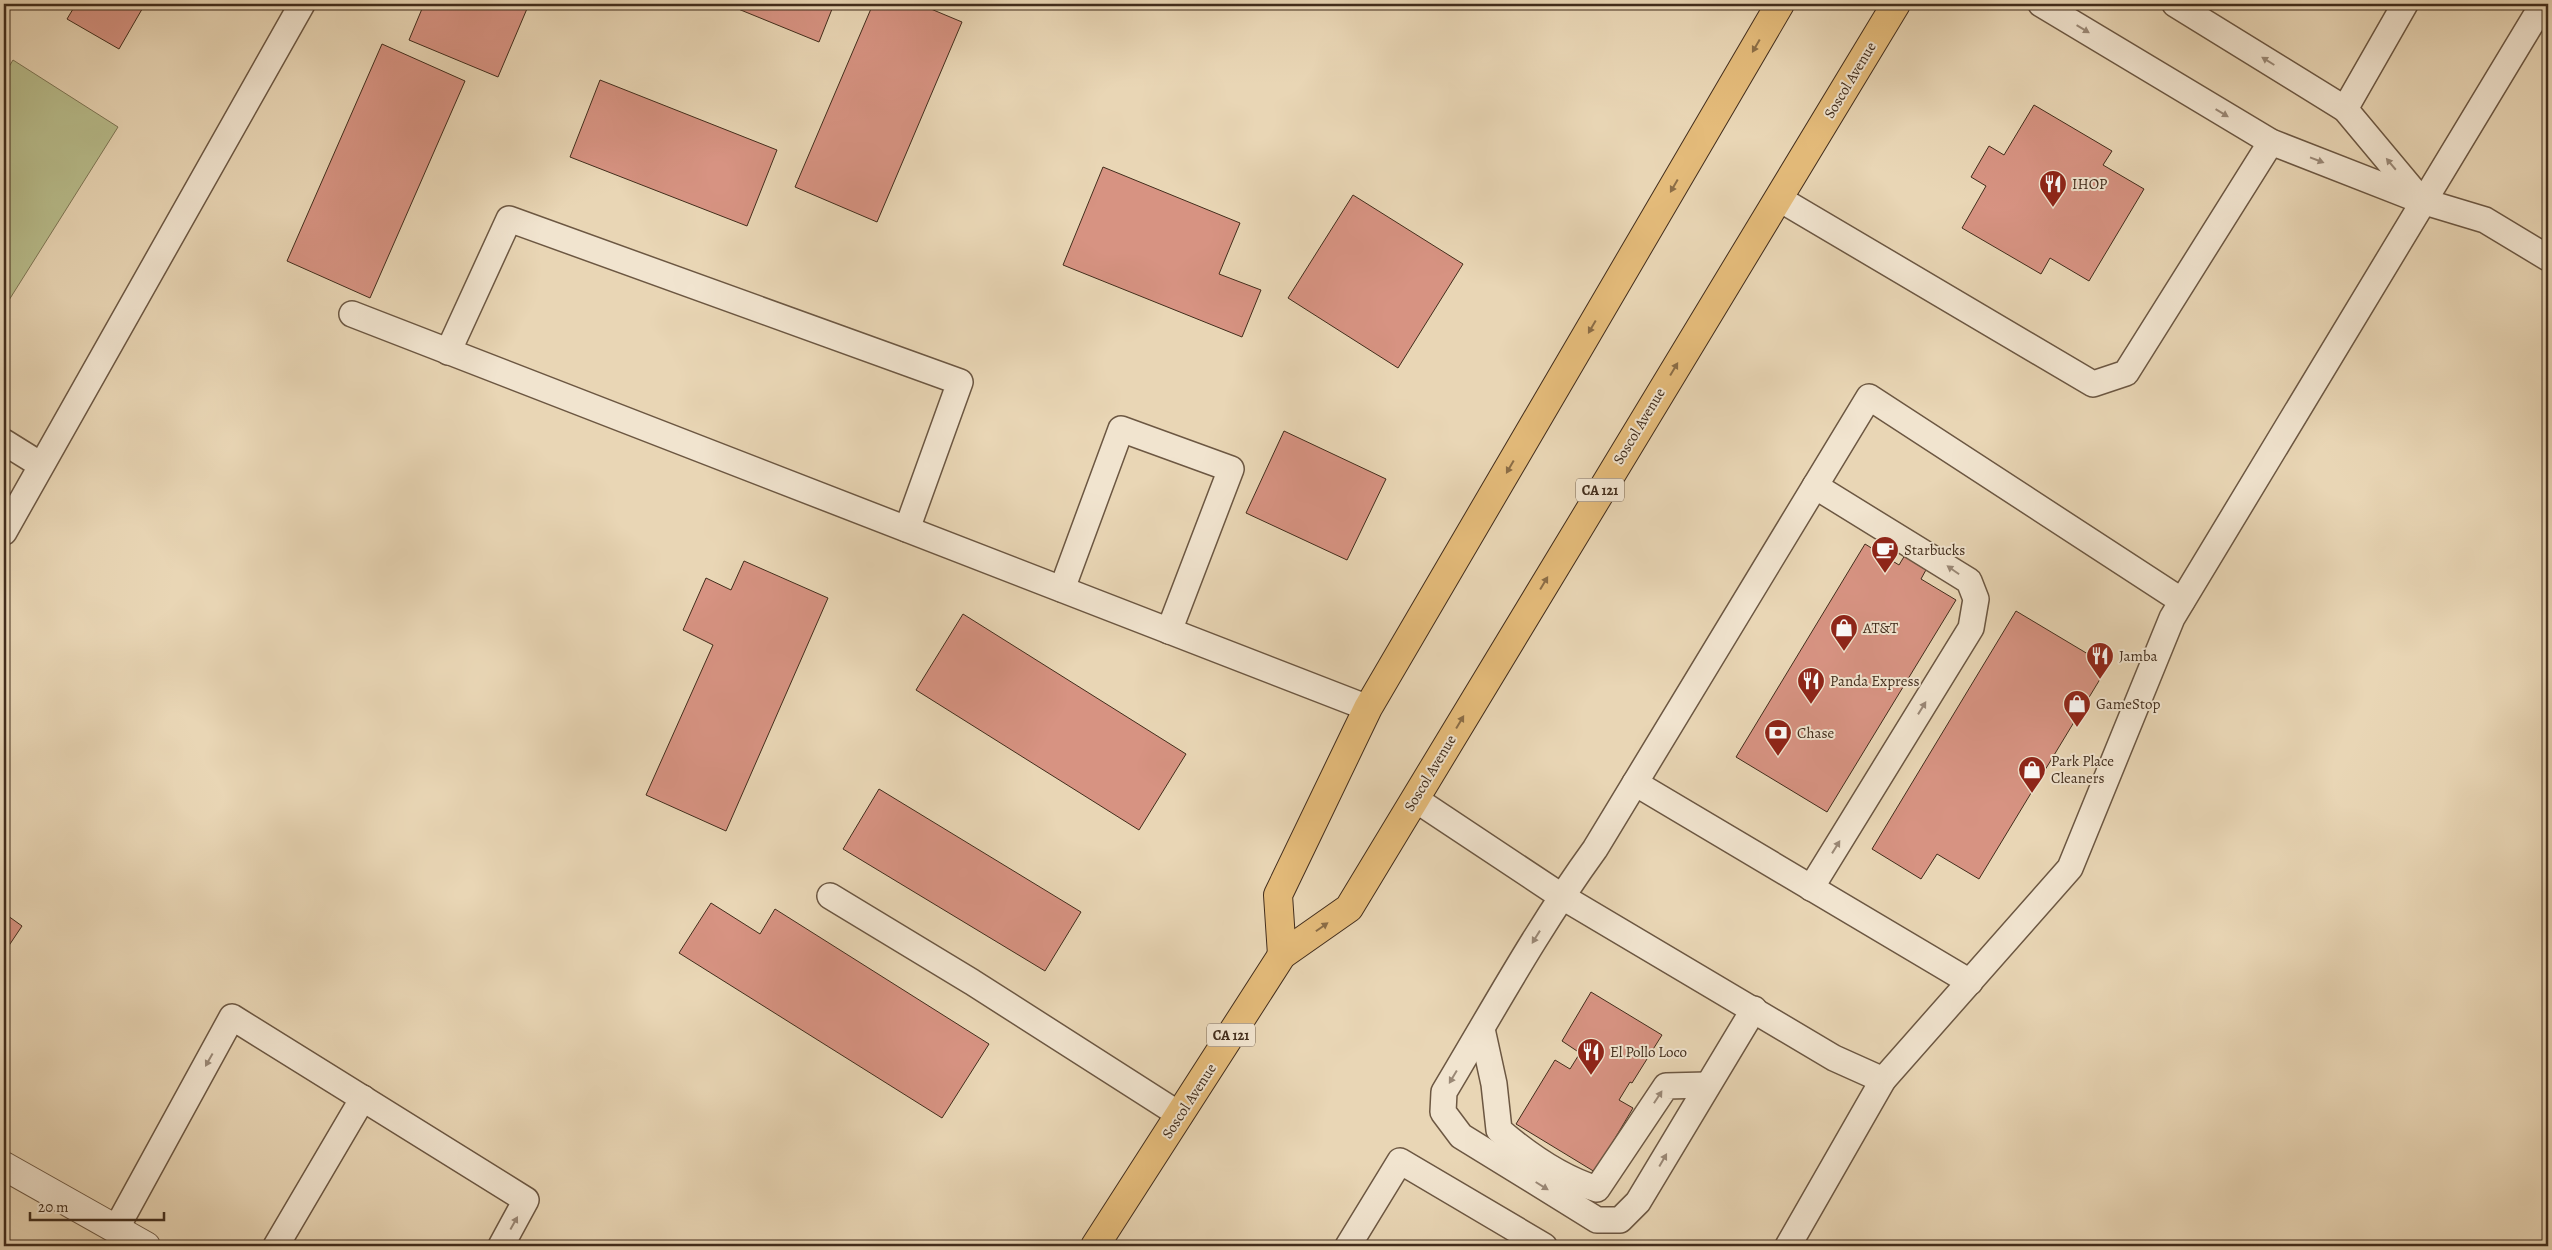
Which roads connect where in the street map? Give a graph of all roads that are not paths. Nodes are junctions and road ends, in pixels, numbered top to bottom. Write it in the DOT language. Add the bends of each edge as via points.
graph roads {
  1 [pos="302,4"];
  2 [pos="1780,4"];
  3 [pos="1896,4"];
  4 [pos="2041,4"];
  5 [pos="2175,4"];
  6 [pos="2405,4"];
  7 [pos="2542,4"];
  8 [pos="2346,108"];
  9 [pos="2271,142"];
  10 [pos="1778,198"];
  11 [pos="2422,202"];
  12 [pos="2548,258"];
  13 [pos="352,314"];
  14 [pos="448,352"];
  15 [pos="4,442"];
  16 [pos="41,465"];
  17 [pos="1815,486"];
  18 [pos="907,529"];
  19 [pos="4,532"];
  20 [pos="1062,589"];
  21 [pos="2182,601"];
  22 [pos="1169,631"];
  23 [pos="1368,708"];
  24 [pos="1635,783"];
  25 [pos="1415,799"];
  26 [pos="1811,888"];
  27 [pos="830,896"];
  28 [pos="1561,896"];
  29 [pos="1282,956"];
  30 [pos="1970,982"];
  31 [pos="1754,1009"];
  32 [pos="1482,1029"];
  33 [pos="1883,1080"];
  34 [pos="1707,1085"];
  35 [pos="363,1098"];
  36 [pos="1180,1115"];
  37 [pos="4,1166"];
  38 [pos="116,1229"];
  39 [pos="146,1246"];
  40 [pos="276,1246"];
  41 [pos="500,1246"];
  42 [pos="1095,1246"];
  43 [pos="1348,1246"];
  44 [pos="1544,1246"];
  45 [pos="1788,1246"];
  1 -- 16 [label="lane"];
  2 -- 23 [label="main road, one-way"];
  3 -- 10 [label="main road, Soscol Avenue / CA 121"];
  4 -- 9 [label="lane, one-way"];
  8 -- 5 [label="lane, one-way"];
  6 -- 8 [label="lane"];
  7 -- 11 [label="lane"];
  11 -- 8 [label="lane, one-way"];
  9 -- 10 [label="lane" via="2126,373 2093,384"];
  9 -- 11 [label="lane, one-way"];
  25 -- 10 [label="main road, Soscol Avenue / CA 121, one-way"];
  11 -- 12 [label="lane" via="2485,220"];
  11 -- 21 [label="lane"];
  13 -- 14 [label="lane"];
  14 -- 18 [label="lane"];
  14 -- 18 [label="lane" via="509,219 960,382"];
  15 -- 16 [label="lane"];
  16 -- 19 [label="lane"];
  17 -- 21 [label="lane" via="1869,397"];
  17 -- 24 [label="lane"];
  26 -- 17 [label="lane, one-way" via="1971,628 1976,599 1970,581"];
  18 -- 20 [label="lane"];
  20 -- 22 [label="lane"];
  20 -- 22 [label="lane" via="1121,429 1231,469"];
  21 -- 30 [label="lane" via="2172,618 2070,868"];
  22 -- 23 [label="lane"];
  23 -- 29 [label="main road" via="1278,895"];
  24 -- 26 [label="lane"];
  24 -- 28 [label="lane" via="1595,849"];
  25 -- 28 [label="lane"];
  29 -- 25 [label="main road, Soscol Avenue / CA 121, one-way" via="1349,908"];
  26 -- 30 [label="lane"];
  27 -- 36 [label="lane"];
  28 -- 31 [label="lane"];
  28 -- 32 [label="lane, one-way"];
  29 -- 36 [label="main road, Soscol Avenue / CA 121"];
  30 -- 33 [label="lane"];
  31 -- 33 [label="lane" via="1834,1058"];
  31 -- 34 [label="lane"];
  32 -- 34 [label="lane, one-way" via="1500,1130 1524,1151 1580,1184 1598,1189 1666,1086"];
  32 -- 34 [label="lane, one-way" via="1444,1092 1444,1112 1460,1136 1597,1220 1620,1220 1638,1202"];
  33 -- 45 [label="lane"];
  35 -- 38 [label="lane, one-way" via="232,1017"];
  35 -- 40 [label="lane"];
  41 -- 35 [label="lane, one-way" via="526,1200"];
  36 -- 42 [label="main road, Soscol Avenue / CA 121"];
  37 -- 38 [label="street"];
  38 -- 39 [label="street"];
  43 -- 44 [label="lane" via="1400,1161"];
}
